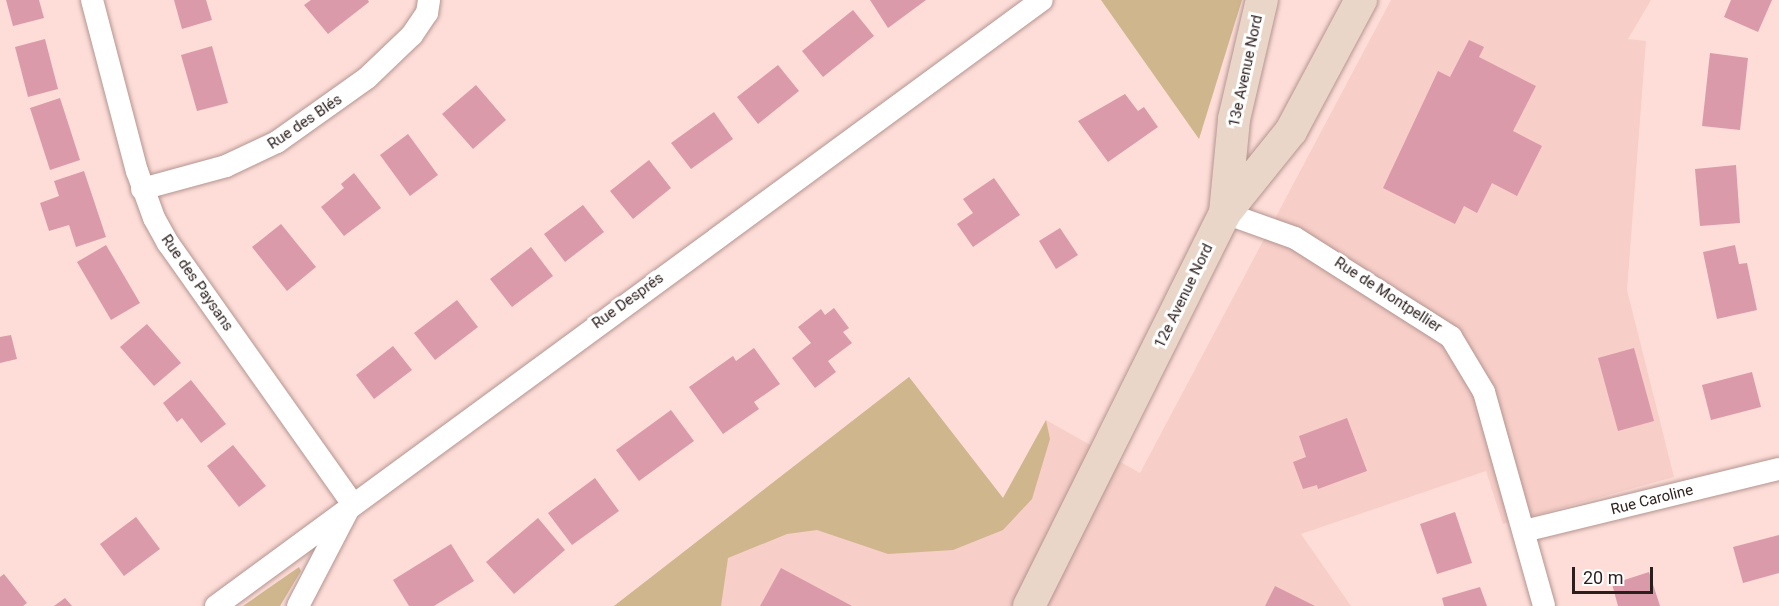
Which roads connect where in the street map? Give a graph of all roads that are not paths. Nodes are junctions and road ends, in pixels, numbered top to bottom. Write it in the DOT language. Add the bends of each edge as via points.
graph roads {
  1 [pos="92,0"];
  2 [pos="429,0"];
  3 [pos="1042,0"];
  4 [pos="1262,0"];
  5 [pos="1361,0"];
  6 [pos="142,189"];
  7 [pos="1226,213"];
  8 [pos="1779,469"];
  9 [pos="352,503"];
  10 [pos="1524,531"];
  11 [pos="216,606"];
  12 [pos="298,606"];
  13 [pos="1029,606"];
  14 [pos="1544,606"];
  1 -- 6 [label="street, Rue des Paysans"];
  2 -- 6 [label="street, Rue des Blés" via="427,13 412,35 367,78 277,142 226,166"];
  3 -- 9 [label="street, Rue Després"];
  4 -- 7 [label="main road, 13e Avenue Nord" via="1234,119"];
  5 -- 7 [label="main road, 12e Avenue Nord" via="1291,131"];
  6 -- 9 [label="street, Rue des Paysans" via="168,243"];
  7 -- 10 [label="street, Rue de Montpellier" via="1295,238 1450,337 1484,392"];
  7 -- 13 [label="main road, 12e Avenue Nord"];
  8 -- 10 [label="street, Rue Caroline"];
  9 -- 11 [label="street, Rue Després"];
  9 -- 12 [label="street"];
  10 -- 14 [label="street, Rue de Montpellier"];
}
